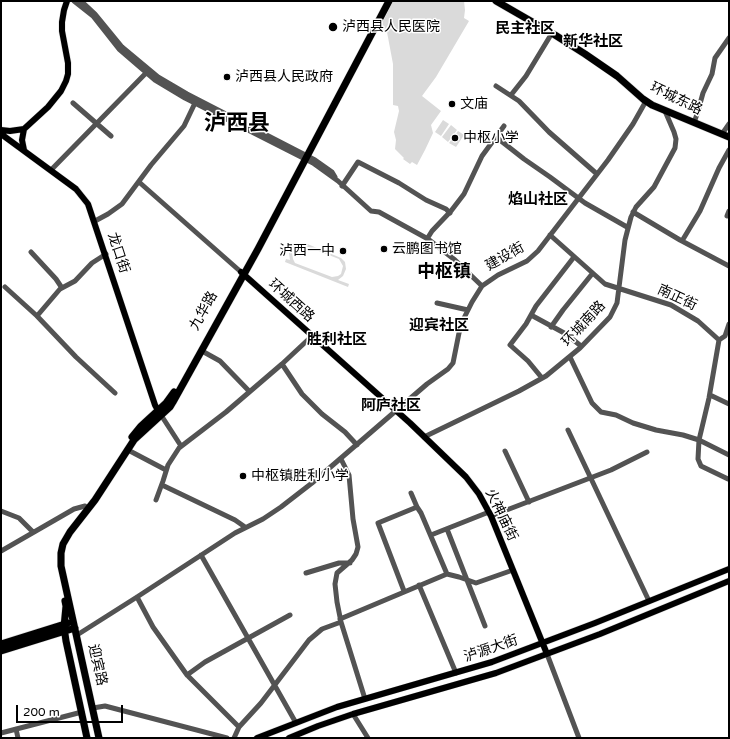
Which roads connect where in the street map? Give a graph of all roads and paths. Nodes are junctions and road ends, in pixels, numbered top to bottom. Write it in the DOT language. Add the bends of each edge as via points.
graph roads {
  1 [pos="67,1"];
  2 [pos="74,1"];
  3 [pos="81,1"];
  4 [pos="384,1"];
  5 [pos="389,1"];
  6 [pos="496,1"];
  7 [pos="552,33"];
  8 [pos="729,38"];
  9 [pos="146,73"];
  10 [pos="496,86"];
  11 [pos="511,95"];
  12 [pos="646,101"];
  13 [pos="73,103"];
  14 [pos="196,103"];
  15 [pos="665,111"];
  16 [pos="96,123"];
  17 [pos="694,123"];
  18 [pos="729,124"];
  19 [pos="504,126"];
  20 [pos="24,129"];
  21 [pos="1,130"];
  22 [pos="1,134"];
  23 [pos="111,136"];
  24 [pos="496,136"];
  25 [pos="726,136"];
  26 [pos="24,150"];
  27 [pos="729,150"];
  28 [pos="303,157"];
  29 [pos="51,170"];
  30 [pos="598,174"];
  31 [pos="138,182"];
  32 [pos="342,186"];
  33 [pos="578,198"];
  34 [pos="729,211"];
  35 [pos="633,212"];
  36 [pos="450,213"];
  37 [pos="727,216"];
  38 [pos="95,221"];
  39 [pos="627,227"];
  40 [pos="550,235"];
  41 [pos="427,239"];
  42 [pos="682,241"];
  43 [pos="31,252"];
  44 [pos="106,254"];
  45 [pos="574,257"];
  46 [pos="729,266"];
  47 [pos="242,273"];
  48 [pos="592,274"];
  49 [pos="482,286"];
  50 [pos="5,287"];
  51 [pos="62,288"];
  52 [pos="619,288"];
  53 [pos="437,303"];
  54 [pos="468,310"];
  55 [pos="531,315"];
  56 [pos="37,316"];
  57 [pos="729,324"];
  58 [pos="551,326"];
  59 [pos="728,331"];
  60 [pos="312,336"];
  61 [pos="719,340"];
  62 [pos="581,346"];
  63 [pos="202,351"];
  64 [pos="570,357"];
  65 [pos="282,364"];
  66 [pos="542,378"];
  67 [pos="249,391"];
  68 [pos="115,393"];
  69 [pos="710,395"];
  70 [pos="729,404"];
  71 [pos="397,411"];
  72 [pos="159,413"];
  73 [pos="568,430"];
  74 [pos="424,437"];
  75 [pos="699,440"];
  76 [pos="357,445"];
  77 [pos="181,446"];
  78 [pos="128,450"];
  79 [pos="505,451"];
  80 [pos="647,452"];
  81 [pos="729,455"];
  82 [pos="341,459"];
  83 [pos="166,470"];
  84 [pos="590,478"];
  85 [pos="728,479"];
  86 [pos="162,486"];
  87 [pos="411,493"];
  88 [pos="156,500"];
  89 [pos="529,502"];
  90 [pos="85,506"];
  91 [pos="418,507"];
  92 [pos="1,511"];
  93 [pos="490,514"];
  94 [pos="246,527"];
  95 [pos="447,529"];
  96 [pos="33,532"];
  97 [pos="431,535"];
  98 [pos="1,551"];
  99 [pos="202,555"];
  100 [pos="350,562"];
  101 [pos="729,569"];
  102 [pos="513,570"];
  103 [pos="306,573"];
  104 [pos="447,574"];
  105 [pos="466,580"];
  106 [pos="729,581"];
  107 [pos="419,585"];
  108 [pos="404,591"];
  109 [pos="137,598"];
  110 [pos="648,601"];
  111 [pos="290,615"];
  112 [pos="340,620"];
  113 [pos="485,626"];
  114 [pos="65,628"];
  115 [pos="75,628"];
  116 [pos="248,638"];
  117 [pos="543,643"];
  118 [pos="1,644"];
  119 [pos="1,652"];
  120 [pos="547,654"];
  121 [pos="456,674"];
  122 [pos="187,675"];
  123 [pos="275,685"];
  124 [pos="365,699"];
  125 [pos="93,708"];
  126 [pos="82,712"];
  127 [pos="353,714"];
  128 [pos="296,723"];
  129 [pos="239,727"];
  130 [pos="16,729"];
  131 [pos="1,733"];
  132 [pos="18,738"];
  133 [pos="87,738"];
  134 [pos="99,738"];
  135 [pos="227,738"];
  136 [pos="234,738"];
  137 [pos="257,738"];
  138 [pos="290,738"];
  139 [pos="368,738"];
  140 [pos="579,738"];
  1 -- 20 [label="main road" via="62,26 68,63 66,81 52,102"];
  2 -- 9 [label="street" via="93,16 119,49"];
  3 -- 28 [label="street" via="99,18 122,47 158,76 186,94"];
  4 -- 28 [label="highway, 九华路"];
  5 -- 28 [label="highway, 九华路"];
  6 -- 7 [label="highway, 环城东路"];
  7 -- 11 [label="street" via="526,76"];
  7 -- 12 [label="highway, 环城东路" via="617,76"];
  8 -- 17 [label="street" via="715,58 712,74"];
  9 -- 14 [label="street"];
  9 -- 16 [label="street"];
  10 -- 11 [label="street"];
  11 -- 30 [label="street"];
  12 -- 15 [label="highway, 环城东路"];
  12 -- 30 [label="street, 建设街"];
  13 -- 16 [label="street"];
  14 -- 28 [label="street"];
  14 -- 31 [label="street" via="184,126"];
  15 -- 17 [label="highway, 环城东路"];
  15 -- 35 [label="street, 环城南路" via="674,132 675,148 654,187"];
  16 -- 23 [label="street"];
  16 -- 29 [label="street"];
  17 -- 25 [label="highway, 环城东路"];
  18 -- 25 [label="street"];
  19 -- 24 [label="street"];
  20 -- 21 [label="main road"];
  20 -- 26 [label="main road"];
  22 -- 26 [label="main road, 龙口街"];
  24 -- 33 [label="street"];
  24 -- 36 [label="street" via="482,156 467,189"];
  26 -- 29 [label="main road, 龙口街"];
  27 -- 42 [label="street" via="700,211"];
  28 -- 32 [label="street"];
  28 -- 47 [label="highway, 九华路"];
  29 -- 38 [label="main road, 龙口街" via="83,196"];
  30 -- 33 [label="street, 建设街"];
  31 -- 38 [label="street" via="122,204"];
  31 -- 47 [label="street"];
  32 -- 36 [label="street" via="358,162"];
  32 -- 41 [label="street" via="371,211"];
  33 -- 39 [label="street"];
  33 -- 40 [label="street, 建设街"];
  34 -- 37 [label="street"];
  35 -- 39 [label="street, 环城南路"];
  35 -- 42 [label="street"];
  36 -- 41 [label="street"];
  38 -- 44 [label="main road, 龙口街"];
  39 -- 52 [label="street, 环城南路"];
  40 -- 45 [label="street, 南正街"];
  40 -- 49 [label="street, 建设街" via="531,258"];
  41 -- 49 [label="street" via="455,260"];
  42 -- 46 [label="street"];
  43 -- 51 [label="street"];
  44 -- 51 [label="street" via="92,263 75,281"];
  44 -- 72 [label="main road, 龙口街"];
  45 -- 48 [label="street, 南正街"];
  45 -- 55 [label="street"];
  47 -- 60 [label="main road, 环城西路"];
  47 -- 63 [label="highway, 九华路"];
  47 -- 72 [label="highway, 九华路" via="171,397"];
  48 -- 52 [label="street, 南正街" via="605,284"];
  48 -- 58 [label="street"];
  49 -- 54 [label="street, 建设街"];
  50 -- 56 [label="street"];
  51 -- 56 [label="street"];
  52 -- 61 [label="street, 南正街" via="682,310"];
  52 -- 62 [label="street, 环城南路" via="612,314"];
  53 -- 54 [label="street"];
  54 -- 71 [label="street, 建设街" via="451,366"];
  55 -- 58 [label="street"];
  55 -- 66 [label="street" via="510,345"];
  56 -- 68 [label="street"];
  57 -- 59 [label="street"];
  58 -- 62 [label="street"];
  59 -- 61 [label="street" via="724,338"];
  60 -- 65 [label="street"];
  60 -- 71 [label="main road, 环城西路"];
  61 -- 69 [label="street"];
  62 -- 64 [label="street, 环城南路"];
  63 -- 67 [label="street" via="220,361"];
  63 -- 72 [label="highway, 九华路" via="170,407"];
  64 -- 66 [label="street, 环城南路"];
  64 -- 75 [label="street" via="592,403 598,410 642,426"];
  65 -- 67 [label="street"];
  65 -- 76 [label="street" via="302,394"];
  66 -- 74 [label="street, 环城南路"];
  67 -- 77 [label="street" via="202,432"];
  69 -- 70 [label="street"];
  69 -- 75 [label="street"];
  71 -- 74 [label="main road, 火神庙街"];
  71 -- 76 [label="street, 建设街"];
  72 -- 77 [label="street"];
  72 -- 78 [label="highway, 九华路"];
  72 -- 90 [label="highway, 九华路" via="141,426 131,438"];
  73 -- 84 [label="street"];
  74 -- 93 [label="main road, 火神庙街" via="466,477"];
  75 -- 81 [label="street"];
  75 -- 85 [label="street" via="700,465"];
  76 -- 82 [label="street, 建设街"];
  77 -- 83 [label="street"];
  78 -- 83 [label="street"];
  78 -- 115 [label="highway, 九华路" via="63,544 61,566"];
  79 -- 89 [label="street"];
  80 -- 84 [label="street"];
  82 -- 94 [label="street, 建设街" via="281,508"];
  82 -- 100 [label="street" via="349,475 358,547"];
  83 -- 86 [label="street"];
  84 -- 89 [label="street"];
  84 -- 110 [label="street"];
  86 -- 88 [label="street"];
  86 -- 94 [label="street"];
  87 -- 91 [label="street"];
  89 -- 93 [label="street"];
  90 -- 96 [label="street" via="74,509"];
  90 -- 114 [label="highway, 九华路" via="61,538 56,552 66,606"];
  91 -- 97 [label="street"];
  91 -- 108 [label="street" via="378,523"];
  92 -- 96 [label="street" via="19,518"];
  93 -- 95 [label="street"];
  93 -- 102 [label="main road, 火神庙街"];
  94 -- 99 [label="street, 建设街"];
  95 -- 97 [label="street"];
  95 -- 105 [label="street"];
  96 -- 98 [label="street"];
  97 -- 104 [label="street"];
  99 -- 109 [label="street, 建设街"];
  99 -- 116 [label="street"];
  100 -- 103 [label="street"];
  100 -- 112 [label="street" via="339,571 336,578"];
  101 -- 110 [label="main road, 泸源大街"];
  102 -- 105 [label="street" via="479,583"];
  102 -- 117 [label="main road, 火神庙街"];
  104 -- 105 [label="street"];
  104 -- 107 [label="street"];
  105 -- 113 [label="street"];
  106 -- 120 [label="main road, 泸源大街"];
  107 -- 108 [label="street"];
  107 -- 121 [label="street"];
  108 -- 112 [label="street"];
  109 -- 115 [label="street, 建设街"];
  109 -- 122 [label="street" via="153,627"];
  110 -- 117 [label="main road, 泸源大街"];
  111 -- 116 [label="street"];
  112 -- 123 [label="street" via="312,636"];
  112 -- 124 [label="street"];
  114 -- 115 [label="highway"];
  114 -- 118 [label="highway"];
  114 -- 119 [label="highway"];
  114 -- 126 [label="highway, 迎宾路"];
  115 -- 125 [label="highway, 迎宾路"];
  116 -- 122 [label="street"];
  116 -- 123 [label="street"];
  117 -- 120 [label="main road, 火神庙街"];
  117 -- 121 [label="main road, 泸源大街"];
  120 -- 127 [label="main road, 泸源大街" via="480,678"];
  120 -- 140 [label="street"];
  121 -- 124 [label="main road, 泸源大街"];
  122 -- 129 [label="street"];
  123 -- 128 [label="street"];
  123 -- 129 [label="street" via="258,708"];
  124 -- 128 [label="main road, 泸源大街"];
  125 -- 134 [label="highway, 迎宾路"];
  125 -- 135 [label="street" via="105,706"];
  126 -- 130 [label="street"];
  126 -- 133 [label="highway, 迎宾路"];
  127 -- 138 [label="main road, 泸源大街"];
  127 -- 139 [label="street"];
  128 -- 137 [label="main road, 泸源大街"];
  129 -- 136 [label="street"];
  130 -- 131 [label="street"];
  130 -- 132 [label="street"];
}
